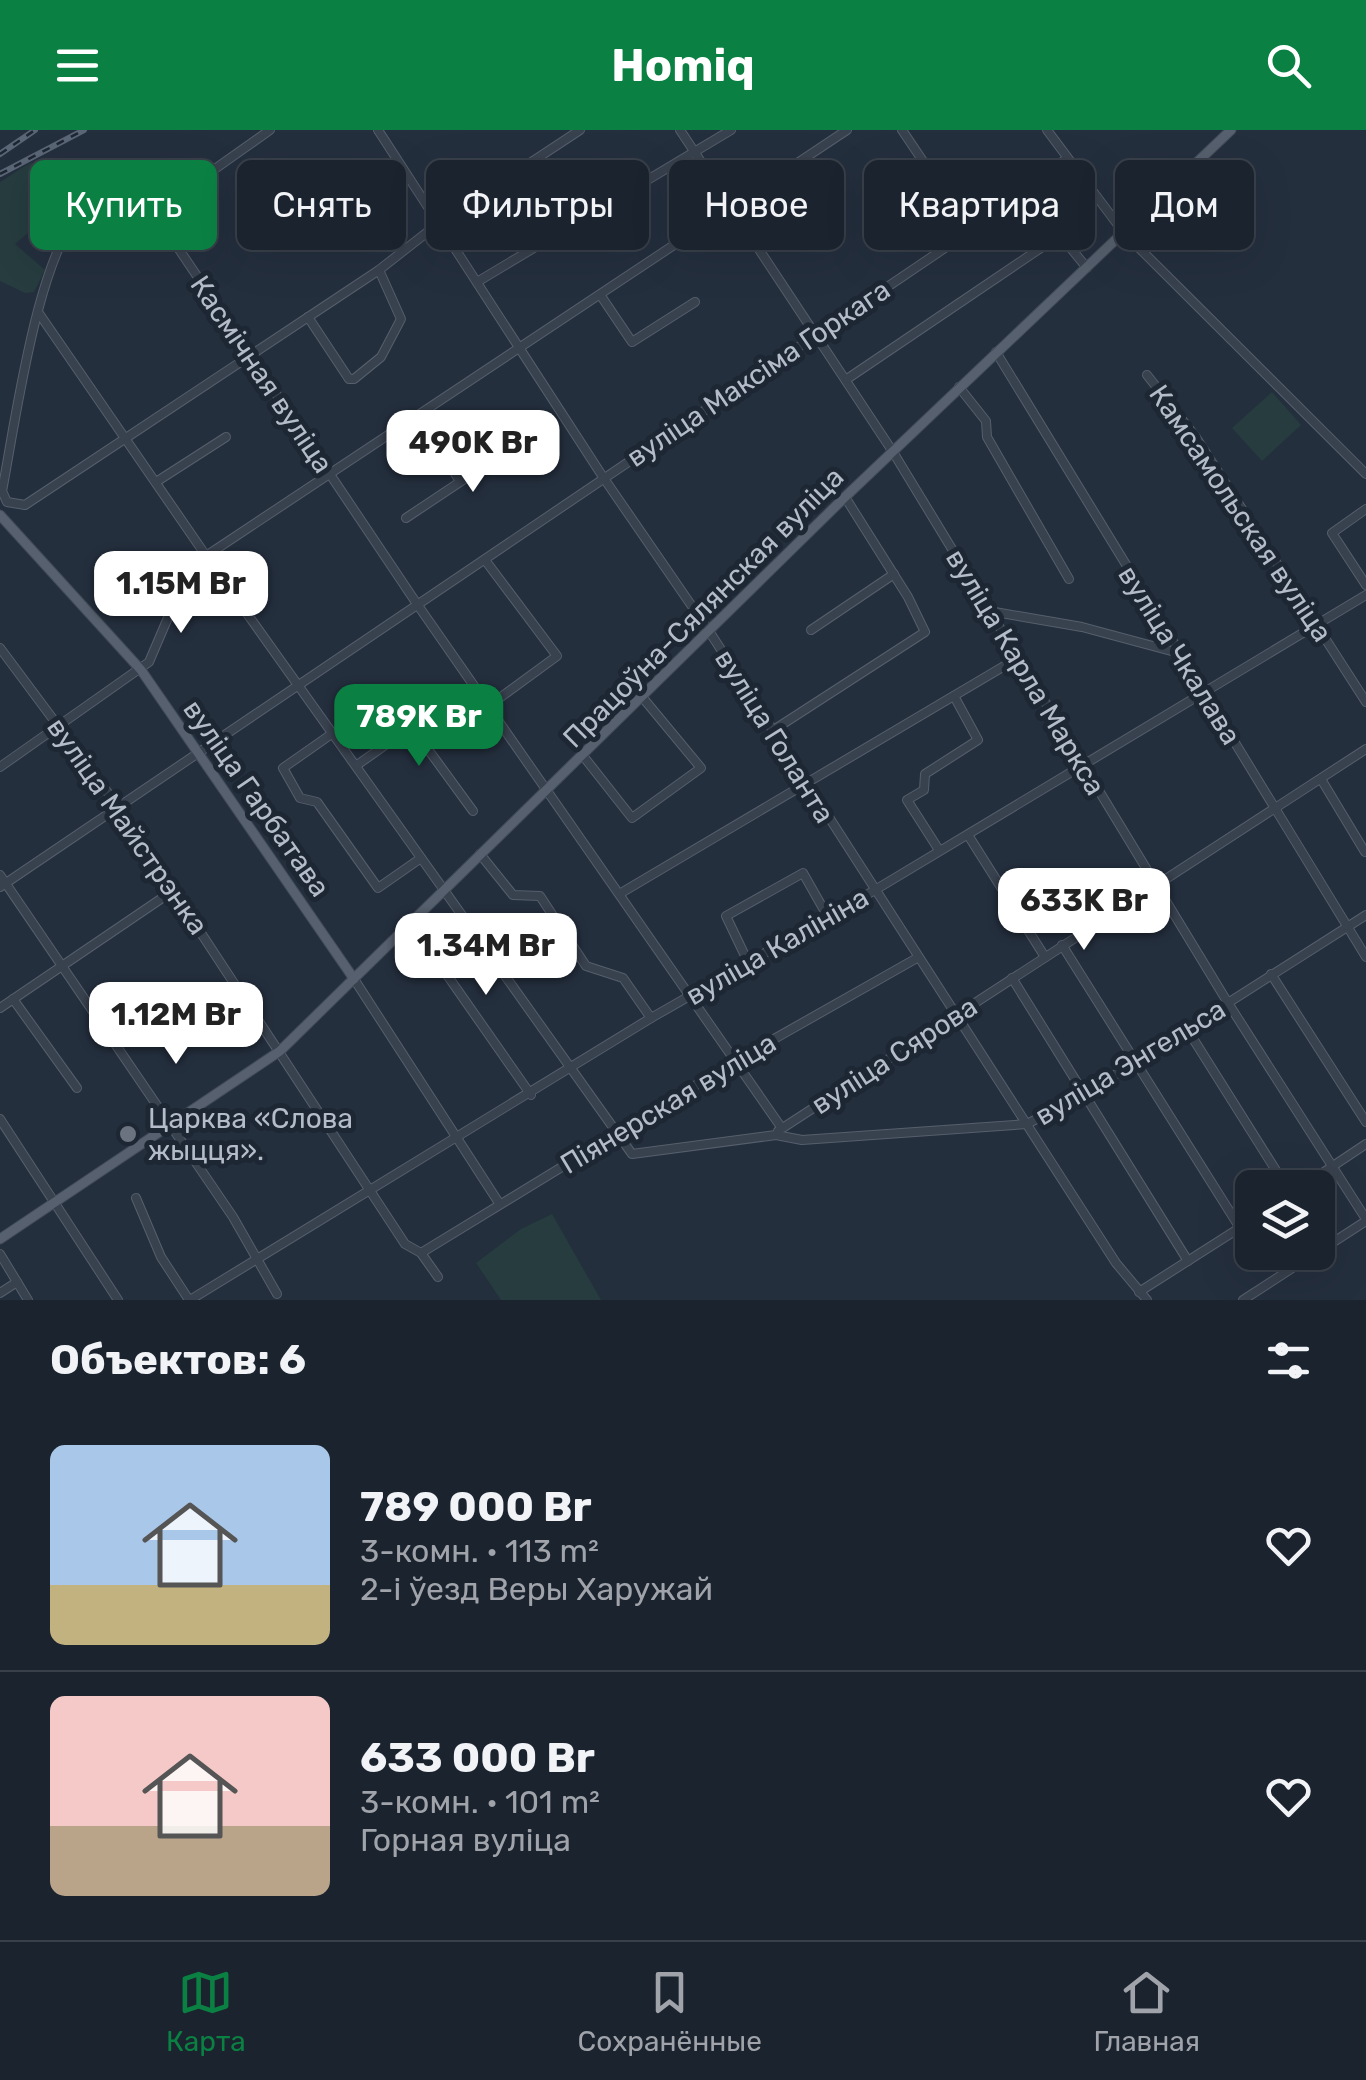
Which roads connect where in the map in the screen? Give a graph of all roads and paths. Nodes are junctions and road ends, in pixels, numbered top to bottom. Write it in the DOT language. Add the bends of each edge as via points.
graph roads {
  1 [pos="270,130"];
  2 [pos="378,130"];
  3 [pos="580,130"];
  4 [pos="680,130"];
  5 [pos="732,130"];
  6 [pos="848,130"];
  7 [pos="902,130"];
  8 [pos="1047,130"];
  9 [pos="1231,130"];
  10 [pos="694,150"];
  11 [pos="1066,159"];
  12 [pos="535,160"];
  13 [pos="700,160"];
  14 [pos="803,160"];
  15 [pos="922,160"];
  16 [pos="1200,160"];
  17 [pos="217,167"];
  18 [pos="426,203"];
  19 [pos="1115,222"];
  20 [pos="426,233"];
  21 [pos="1115,242"];
  22 [pos="60,250"];
  23 [pos="180,250"];
  24 [pos="456,250"];
  25 [pos="669,250"];
  26 [pos="759,250"];
  27 [pos="942,250"];
  28 [pos="1141,250"];
  29 [pos="1087,268"];
  30 [pos="379,270"];
  31 [pos="476,282"];
  32 [pos="601,296"];
  33 [pos="695,302"];
  34 [pos="38,312"];
  35 [pos="308,317"];
  36 [pos="816,335"];
  37 [pos="521,348"];
  38 [pos="996,352"];
  39 [pos="250,354"];
  40 [pos="1147,375"];
  41 [pos="847,379"];
  42 [pos="959,387"];
  43 [pos="416,416"];
  44 [pos="124,436"];
  45 [pos="226,436"];
  46 [pos="520,442"];
  47 [pos="893,452"];
  48 [pos="329,474"];
  49 [pos="1366,474"];
  50 [pos="602,477"];
  51 [pos="460,481"];
  52 [pos="156,482"];
  53 [pos="2,491"];
  54 [pos="845,498"];
  55 [pos="1366,509"];
  56 [pos="0,515"];
  57 [pos="406,518"];
  58 [pos="206,556"];
  59 [pos="485,560"];
  60 [pos="894,574"];
  61 [pos="1069,580"];
  62 [pos="1366,585"];
  63 [pos="1366,596"];
  64 [pos="417,604"];
  65 [pos="988,610"];
  66 [pos="1319,626"];
  67 [pos="811,630"];
  68 [pos="709,631"];
  69 [pos="0,648"];
  70 [pos="1175,652"];
  71 [pos="1016,659"];
  72 [pos="140,670"];
  73 [pos="297,682"];
  74 [pos="1204,694"];
  75 [pos="954,696"];
  76 [pos="643,698"];
  77 [pos="1366,702"];
  78 [pos="396,704"];
  79 [pos="490,705"];
  80 [pos="60,727"];
  81 [pos="412,727"];
  82 [pos="772,731"];
  83 [pos="333,733"];
  84 [pos="1366,749"];
  85 [pos="199,750"];
  86 [pos="584,757"];
  87 [pos="1081,763"];
  88 [pos="357,765"];
  89 [pos="0,768"];
  90 [pos="1321,779"];
  91 [pos="805,784"];
  92 [pos="548,790"];
  93 [pos="117,805"];
  94 [pos="1276,806"];
  95 [pos="473,811"];
  96 [pos="968,835"];
  97 [pos="939,850"];
  98 [pos="1365,852"];
  99 [pos="480,854"];
  100 [pos="421,858"];
  101 [pos="2,882"];
  102 [pos="1157,886"];
  103 [pos="444,888"];
  104 [pos="174,890"];
  105 [pos="875,890"];
  106 [pos="622,894"];
  107 [pos="1366,915"];
  108 [pos="828,917"];
  109 [pos="410,922"];
  110 [pos="1348,927"];
  111 [pos="1062,944"];
  112 [pos="1045,956"];
  113 [pos="1366,957"];
  114 [pos="917,958"];
  115 [pos="748,962"];
  116 [pos="62,966"];
  117 [pos="1271,974"];
  118 [pos="1012,978"];
  119 [pos="354,979"];
  120 [pos="692,996"];
  121 [pos="13,999"];
  122 [pos="246,999"];
  123 [pos="1228,1003"];
  124 [pos="0,1008"];
  125 [pos="956,1016"];
  126 [pos="98,1018"];
  127 [pos="651,1018"];
  128 [pos="1188,1028"];
  129 [pos="280,1051"];
  130 [pos="738,1060"];
  131 [pos="1137,1061"];
  132 [pos="574,1068"];
  133 [pos="77,1088"];
  134 [pos="1085,1094"];
  135 [pos="531,1095"];
  136 [pos="0,1119"];
  137 [pos="1366,1122"];
  138 [pos="1026,1124"];
  139 [pos="171,1126"];
  140 [pos="778,1131"];
  141 [pos="618,1132"];
  142 [pos="456,1136"];
  143 [pos="1366,1144"];
  144 [pos="1332,1166"];
  145 [pos="1277,1170"];
  146 [pos="1326,1170"];
  147 [pos="369,1188"];
  148 [pos="136,1198"];
  149 [pos="55,1203"];
  150 [pos="499,1203"];
  151 [pos="1235,1220"];
  152 [pos="1366,1220"];
  153 [pos="1235,1231"];
  154 [pos="0,1239"];
  155 [pos="1335,1240"];
  156 [pos="421,1253"];
  157 [pos="0,1254"];
  158 [pos="256,1258"];
  159 [pos="1188,1262"];
  160 [pos="1289,1270"];
  161 [pos="438,1277"];
  162 [pos="17,1282"];
  163 [pos="1139,1292"];
  164 [pos="0,1293"];
  165 [pos="278,1294"];
  166 [pos="28,1300"];
  167 [pos="118,1300"];
  168 [pos="190,1300"];
  169 [pos="1148,1300"];
  170 [pos="1242,1300"];
  1 -- 17 [label="street"];
  2 -- 18 [label="street, вуліца Голанта"];
  3 -- 12 [label="street"];
  4 -- 10 [label="street, вуліца Карла Маркса"];
  5 -- 10 [label="street"];
  6 -- 14 [label="street"];
  7 -- 15 [label="street"];
  8 -- 11 [label="street"];
  9 -- 16 [label="main road, Працоўна-Сялянская вуліца"];
  10 -- 13 [label="street, вуліца Карла Маркса"];
  10 -- 31 [label="street"];
  11 -- 19 [label="street"];
  20 -- 30 [label="street"];
  21 -- 29 [label="main road, Працоўна-Сялянская вуліца"];
  22 -- 34 [label="street"];
  23 -- 39 [label="street, Касмічная вуліца"];
  24 -- 31 [label="street, вуліца Голанта"];
  25 -- 32 [label="street"];
  26 -- 36 [label="street, вуліца Карла Маркса"];
  27 -- 36 [label="street, вуліца Максіма Горкага"];
  28 -- 49 [label="street"];
  29 -- 38 [label="main road, Працоўна-Сялянская вуліца"];
  29 -- 41 [label="street" via="1060,235"];
  30 -- 35 [label="street"];
  30 -- 35 [label="street" via="402,319 381,357 354,379"];
  31 -- 37 [label="street, вуліца Голанта"];
  32 -- 33 [label="street" via="628,344"];
  32 -- 37 [label="street"];
  34 -- 44 [label="street"];
  34 -- 53 [label="street"];
  35 -- 39 [label="street"];
  36 -- 41 [label="street, вуліца Карла Маркса"];
  36 -- 50 [label="street, вуліца Максіма Горкага"];
  37 -- 43 [label="street"];
  37 -- 50 [label="street, вуліца Голанта"];
  38 -- 42 [label="main road, Працоўна-Сялянская вуліца"];
  38 -- 70 [label="street, вуліца Чкалава"];
  39 -- 44 [label="street"];
  39 -- 48 [label="street, Касмічная вуліца"];
  40 -- 66 [label="street, Камсамольская вуліца" via="1196,436"];
  41 -- 47 [label="street, вуліца Карла Маркса"];
  42 -- 47 [label="main road, Працоўна-Сялянская вуліца"];
  42 -- 61 [label="street" via="986,421 987,437"];
  43 -- 48 [label="street"];
  43 -- 51 [label="street"];
  44 -- 52 [label="street"];
  44 -- 53 [label="street" via="25,504 6,502"];
  45 -- 52 [label="street"];
  46 -- 51 [label="street"];
  47 -- 54 [label="main road, Працоўна-Сялянская вуліца"];
  47 -- 65 [label="street, вуліца Карла Маркса"];
  48 -- 58 [label="street"];
  48 -- 64 [label="street, Касмічная вуліца"];
  50 -- 59 [label="street, вуліца Максіма Горкага"];
  50 -- 68 [label="street, вуліца Голанта"];
  51 -- 57 [label="street"];
  52 -- 58 [label="street"];
  54 -- 60 [label="street"];
  54 -- 68 [label="main road, Працоўна-Сялянская вуліца"];
  55 -- 62 [label="street" via="1332,533"];
  56 -- 72 [label="main road, вуліца Гарбатава"];
  58 -- 72 [label="street" via="185,578"];
  58 -- 73 [label="street"];
  59 -- 64 [label="street, вуліца Максіма Горкага"];
  59 -- 79 [label="street" via="557,656"];
  60 -- 67 [label="street"];
  60 -- 82 [label="street" via="925,632"];
  63 -- 66 [label="street, вуліца Калініна"];
  64 -- 73 [label="street, вуліца Максіма Горкага"];
  64 -- 79 [label="street, Касмічная вуліца"];
  65 -- 70 [label="street"];
  65 -- 71 [label="street, вуліца Карла Маркса"];
  66 -- 74 [label="street, вуліца Калініна"];
  66 -- 77 [label="street, Камсамольская вуліца"];
  68 -- 76 [label="main road, Працоўна-Сялянская вуліца"];
  68 -- 82 [label="street, вуліца Голанта"];
  69 -- 80 [label="street, вуліца Майстрэнка"];
  70 -- 74 [label="street, вуліца Чкалава"];
  71 -- 75 [label="street"];
  71 -- 87 [label="street, вуліца Карла Маркса"];
  72 -- 80 [label="street"];
  72 -- 85 [label="main road, вуліца Гарбатава"];
  73 -- 83 [label="street"];
  73 -- 85 [label="street, вуліца Максіма Горкага"];
  74 -- 87 [label="street, вуліца Калініна"];
  74 -- 94 [label="street, вуліца Чкалава"];
  75 -- 91 [label="street"];
  75 -- 97 [label="street" via="978,740 925,774 924,790 907,800"];
  76 -- 86 [label="main road, Працоўна-Сялянская вуліца"];
  76 -- 86 [label="street" via="700,768 632,818"];
  78 -- 81 [label="street"];
  79 -- 92 [label="street, Касмічная вуліца"];
  80 -- 89 [label="street"];
  80 -- 93 [label="street, вуліца Майстрэнка"];
  81 -- 88 [label="street"];
  81 -- 95 [label="street"];
  82 -- 91 [label="street, вуліца Голанта"];
  83 -- 88 [label="street"];
  83 -- 100 [label="street" via="283,768 300,798 317,802 378,888"];
  84 -- 90 [label="street, вуліца Сярова"];
  85 -- 93 [label="street, вуліца Максіма Горкага"];
  85 -- 119 [label="main road, вуліца Гарбатава"];
  86 -- 92 [label="main road, Працоўна-Сялянская вуліца"];
  87 -- 96 [label="street, вуліца Калініна"];
  87 -- 102 [label="street, вуліца Карла Маркса"];
  88 -- 100 [label="street"];
  90 -- 94 [label="street, вуліца Сярова"];
  90 -- 98 [label="street"];
  91 -- 105 [label="street, вуліца Голанта"];
  91 -- 106 [label="street"];
  92 -- 99 [label="main road, Працоўна-Сялянская вуліца"];
  92 -- 106 [label="street, Касмічная вуліца"];
  93 -- 101 [label="street, вуліца Максіма Горкага"];
  93 -- 104 [label="street, вуліца Майстрэнка"];
  94 -- 102 [label="street, вуліца Сярова"];
  94 -- 110 [label="street, вуліца Чкалава"];
  96 -- 97 [label="street, вуліца Калініна"];
  96 -- 112 [label="street"];
  97 -- 105 [label="street, вуліца Калініна"];
  99 -- 103 [label="main road, Працоўна-Сялянская вуліца"];
  99 -- 127 [label="street" via="513,895 540,896 586,966 623,978"];
  100 -- 103 [label="street"];
  101 -- 116 [label="street"];
  102 -- 111 [label="street, вуліца Сярова"];
  102 -- 123 [label="street, вуліца Карла Маркса"];
  103 -- 109 [label="main road, Працоўна-Сялянская вуліца"];
  103 -- 132 [label="street"];
  104 -- 116 [label="street"];
  104 -- 122 [label="street, вуліца Майстрэнка"];
  105 -- 108 [label="street, вуліца Калініна"];
  105 -- 114 [label="street, вуліца Голанта"];
  106 -- 120 [label="street, Касмічная вуліца"];
  107 -- 110 [label="street, вуліца Энгельса"];
  108 -- 115 [label="street, вуліца Калініна"];
  108 -- 115 [label="street" via="803,873 726,916"];
  109 -- 119 [label="main road, Працоўна-Сялянская вуліца"];
  109 -- 135 [label="street"];
  110 -- 113 [label="street, вуліца Чкалава"];
  110 -- 117 [label="street, вуліца Энгельса"];
  111 -- 112 [label="street, вуліца Сярова"];
  111 -- 131 [label="street"];
  112 -- 118 [label="street, вуліца Сярова"];
  114 -- 125 [label="street, вуліца Голанта"];
  114 -- 130 [label="street, Піянерская вуліца"];
  115 -- 120 [label="street, вуліца Калініна"];
  116 -- 121 [label="street"];
  116 -- 126 [label="street"];
  117 -- 123 [label="street, вуліца Энгельса"];
  117 -- 137 [label="street"];
  118 -- 125 [label="street, вуліца Сярова"];
  118 -- 134 [label="street"];
  119 -- 129 [label="main road, Працоўна-Сялянская вуліца"];
  119 -- 142 [label="street, вуліца Гарбатава"];
  120 -- 127 [label="street, вуліца Калініна"];
  120 -- 130 [label="street, Касмічная вуліца"];
  121 -- 124 [label="street"];
  121 -- 133 [label="street"];
  122 -- 126 [label="street" via="174,1048 137,992"];
  122 -- 129 [label="street, вуліца Майстрэнка"];
  123 -- 128 [label="street, вуліца Энгельса"];
  123 -- 144 [label="street, вуліца Карла Маркса"];
  125 -- 138 [label="street, вуліца Голанта"];
  125 -- 140 [label="street, вуліца Сярова"];
  126 -- 139 [label="street"];
  127 -- 132 [label="street, вуліца Калініна"];
  128 -- 131 [label="street, вуліца Энгельса"];
  128 -- 145 [label="street"];
  129 -- 139 [label="main road, Працоўна-Сялянская вуліца"];
  129 -- 147 [label="street, вуліца Майстрэнка"];
  130 -- 140 [label="street, Касмічная вуліца"];
  130 -- 141 [label="street, Піянерская вуліца"];
  131 -- 134 [label="street, вуліца Энгельса"];
  131 -- 151 [label="street"];
  132 -- 135 [label="street, вуліца Калініна"];
  132 -- 141 [label="street"];
  134 -- 138 [label="street, вуліца Энгельса"];
  134 -- 159 [label="street"];
  135 -- 142 [label="street, вуліца Калініна"];
  136 -- 149 [label="street"];
  138 -- 140 [label="street, вуліца Энгельса" via="802,1140"];
  138 -- 163 [label="street, вуліца Голанта"];
  139 -- 149 [label="main road, Працоўна-Сялянская вуліца"];
  139 -- 158 [label="street"];
  140 -- 141 [label="street, вуліца Энгельса" via="632,1154"];
  141 -- 150 [label="street, Піянерская вуліца"];
  142 -- 147 [label="street, вуліца Калініна"];
  142 -- 150 [label="street, вуліца Гарбатава"];
  143 -- 144 [label="street"];
  144 -- 146 [label="street"];
  144 -- 152 [label="street, вуліца Карла Маркса"];
  147 -- 156 [label="street, вуліца Майстрэнка" via="405,1244"];
  147 -- 158 [label="street, вуліца Калініна"];
  148 -- 168 [label="street" via="160,1257"];
  149 -- 154 [label="main road, Працоўна-Сялянская вуліца"];
  149 -- 167 [label="street"];
  150 -- 156 [label="street, Піянерская вуліца"];
  152 -- 155 [label="street"];
  153 -- 159 [label="street"];
  156 -- 161 [label="street, вуліца Майстрэнка"];
  157 -- 162 [label="street"];
  158 -- 165 [label="street"];
  158 -- 168 [label="street, вуліца Калініна"];
  159 -- 163 [label="street"];
  160 -- 170 [label="street"];
  162 -- 164 [label="street"];
  162 -- 166 [label="street"];
  163 -- 169 [label="street, вуліца Голанта"];
}
